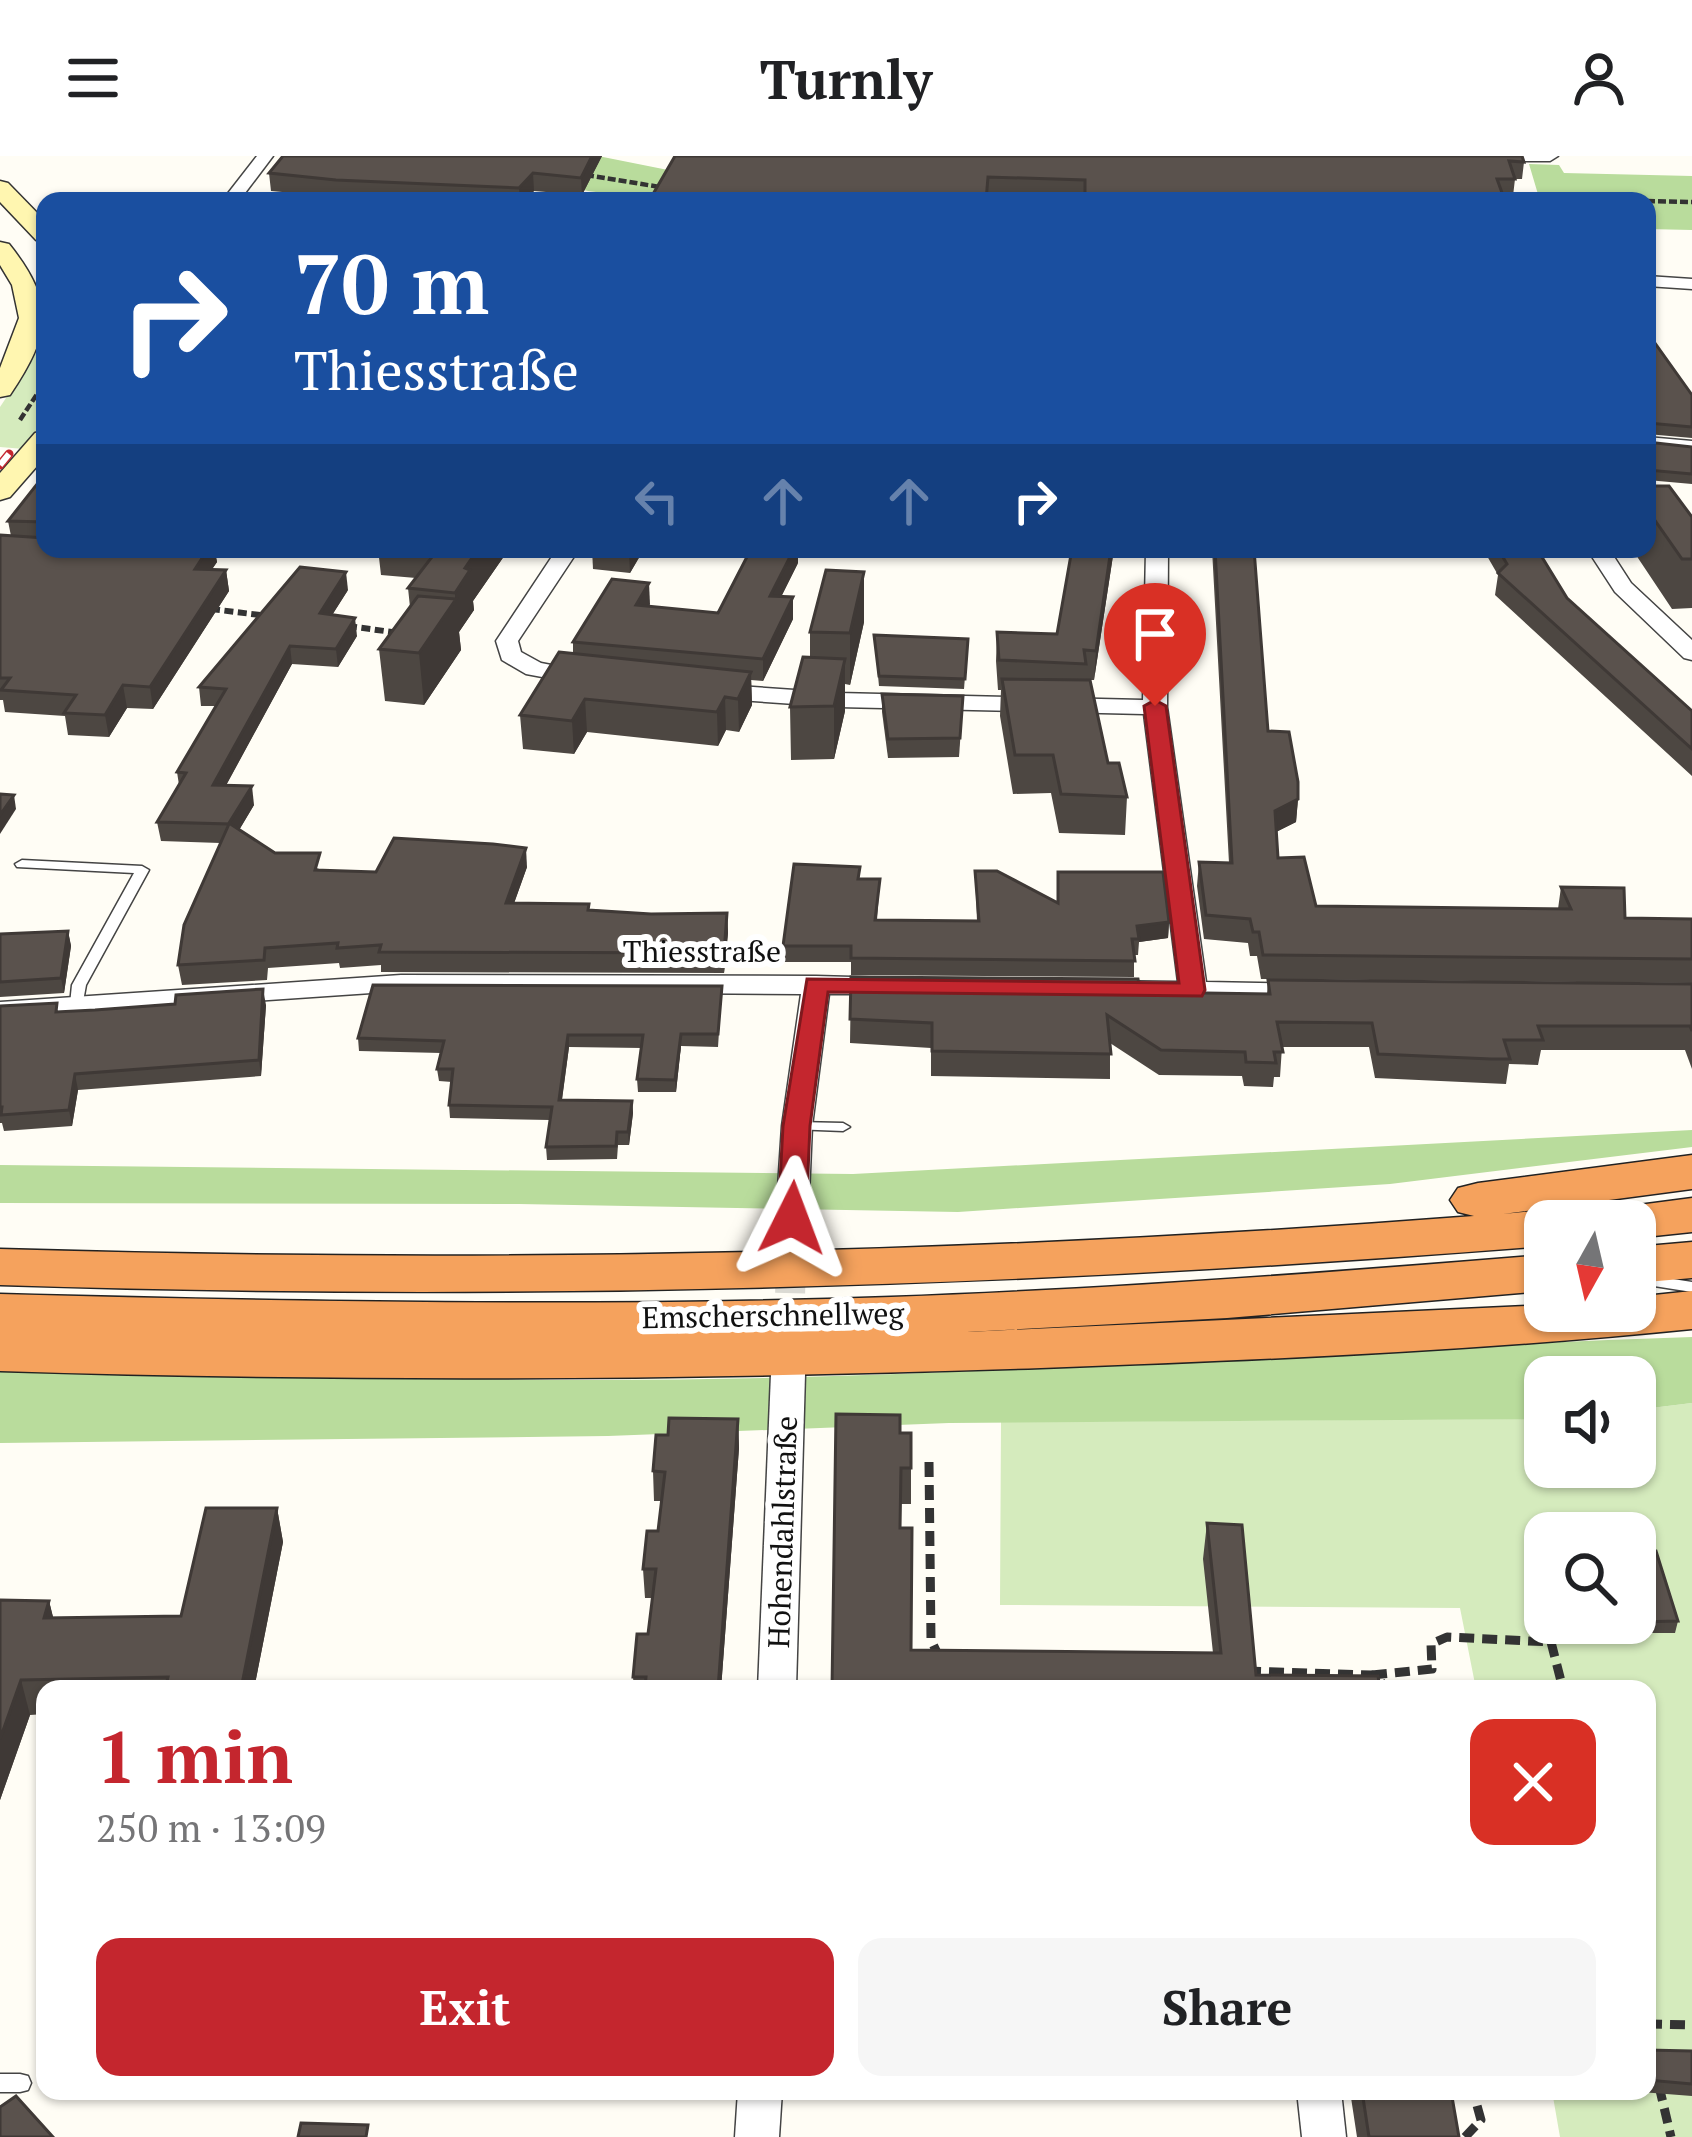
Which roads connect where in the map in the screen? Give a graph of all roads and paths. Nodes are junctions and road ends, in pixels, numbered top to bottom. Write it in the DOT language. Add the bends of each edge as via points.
graph roads {
  1 [pos="265,156"];
  2 [pos="1448,156"];
  3 [pos="1549,157"];
  4 [pos="576,173"];
  5 [pos="0,188"];
  6 [pos="684,190"];
  7 [pos="237,192"];
  8 [pos="1656,201"];
  9 [pos="1692,202"];
  10 [pos="36,226"];
  11 [pos="2,251"];
  12 [pos="36,251"];
  13 [pos="1656,282"];
  14 [pos="1692,284"];
  15 [pos="36,313"];
  16 [pos="36,331"];
  17 [pos="0,388"];
  18 [pos="36,395"];
  19 [pos="9,433"];
  20 [pos="1656,444"];
  21 [pos="1692,447"];
  22 [pos="36,450"];
  23 [pos="0,491"];
  24 [pos="562,558"];
  25 [pos="1157,558"];
  26 [pos="1604,558"];
  27 [pos="192,607"];
  28 [pos="280,617"];
  29 [pos="327,623"];
  30 [pos="420,636"];
  31 [pos="1692,653"];
  32 [pos="603,680"];
  33 [pos="688,689"];
  34 [pos="1155,706"];
  35 [pos="22,864"];
  36 [pos="816,985"];
  37 [pos="910,986"];
  38 [pos="1075,988"];
  39 [pos="1193,990"];
  40 [pos="1335,992"];
  41 [pos="77,1004"];
  42 [pos="0,1010"];
  43 [pos="797,1126"];
  44 [pos="843,1127"];
  45 [pos="1692,1172"];
  46 [pos="1692,1215"];
  47 [pos="792,1218"];
  48 [pos="1656,1218"];
  49 [pos="1524,1230"];
  50 [pos="1692,1260"];
  51 [pos="1656,1263"];
  52 [pos="0,1267"];
  53 [pos="663,1272"];
  54 [pos="1524,1275"];
  55 [pos="1656,1282"];
  56 [pos="1692,1288"];
  57 [pos="1692,1310"];
  58 [pos="0,1313"];
  59 [pos="0,1351"];
  60 [pos="788,1374"];
  61 [pos="929,1462"];
  62 [pos="909,1538"];
  63 [pos="930,1539"];
  64 [pos="943,1665"];
  65 [pos="1221,1670"];
  66 [pos="1268,1671"];
  67 [pos="1372,1675"];
  68 [pos="777,1680"];
  69 [pos="1269,1680"];
  70 [pos="1378,1680"];
  71 [pos="1561,1680"];
  72 [pos="1656,2024"];
  73 [pos="1692,2025"];
  74 [pos="1656,2073"];
  75 [pos="759,2100"];
  76 [pos="1320,2100"];
  77 [pos="1475,2100"];
  78 [pos="757,2137"];
  79 [pos="1324,2137"];
  80 [pos="1466,2137"];
  81 [pos="1671,2137"];
  1 -- 7 [label="street"];
  2 -- 3 [label="street"];
  4 -- 6 [label="path"];
  5 -- 10 [label="main road"];
  8 -- 9 [label="path"];
  11 -- 12 [label="main road"];
  11 -- 15 [label="main road"];
  13 -- 14 [label="street"];
  16 -- 17 [label="main road"];
  18 -- 19 [label="path"];
  20 -- 21 [label="street"];
  22 -- 23 [label="main road"];
  24 -- 32 [label="street" via="507,640 510,655 534,669"];
  25 -- 34 [label="street"];
  26 -- 31 [label="street"];
  27 -- 28 [label="path"];
  29 -- 30 [label="path"];
  33 -- 34 [label="street"];
  34 -- 39 [label="street"];
  35 -- 41 [label="lane" via="142,870 79,985"];
  36 -- 37 [label="street, Thiesstraße"];
  36 -- 41 [label="street, Thiesstraße" via="400,983"];
  36 -- 43 [label="street"];
  38 -- 39 [label="street"];
  39 -- 40 [label="street"];
  41 -- 42 [label="street, Thiesstraße"];
  43 -- 44 [label="lane"];
  43 -- 47 [label="street"];
  45 -- 53 [label="highway" via="1297,1222 894,1246"];
  46 -- 48 [label="highway"];
  49 -- 53 [label="highway, Emscherschnellweg" via="1292,1250"];
  50 -- 51 [label="highway"];
  52 -- 53 [label="highway, Emscherschnellweg"];
  54 -- 58 [label="highway, Emscherschnellweg" via="1181,1303 724,1319"];
  55 -- 56 [label="lane"];
  57 -- 59 [label="highway" via="1408,1334 853,1356 440,1360"];
  60 -- 68 [label="street, Hohendahlstraße"];
  61 -- 63 [label="path"];
  62 -- 63 [label="path"];
  63 -- 64 [label="path" via="931,1640"];
  65 -- 66 [label="path"];
  66 -- 67 [label="path"];
  66 -- 69 [label="path"];
  67 -- 70 [label="path"];
  67 -- 71 [label="path" via="1432,1670 1431,1644 1447,1637 1551,1642"];
  72 -- 73 [label="path"];
  74 -- 81 [label="path"];
  75 -- 78 [label="street"];
  76 -- 79 [label="street"];
  77 -- 80 [label="path" via="1481,2120"];
}
